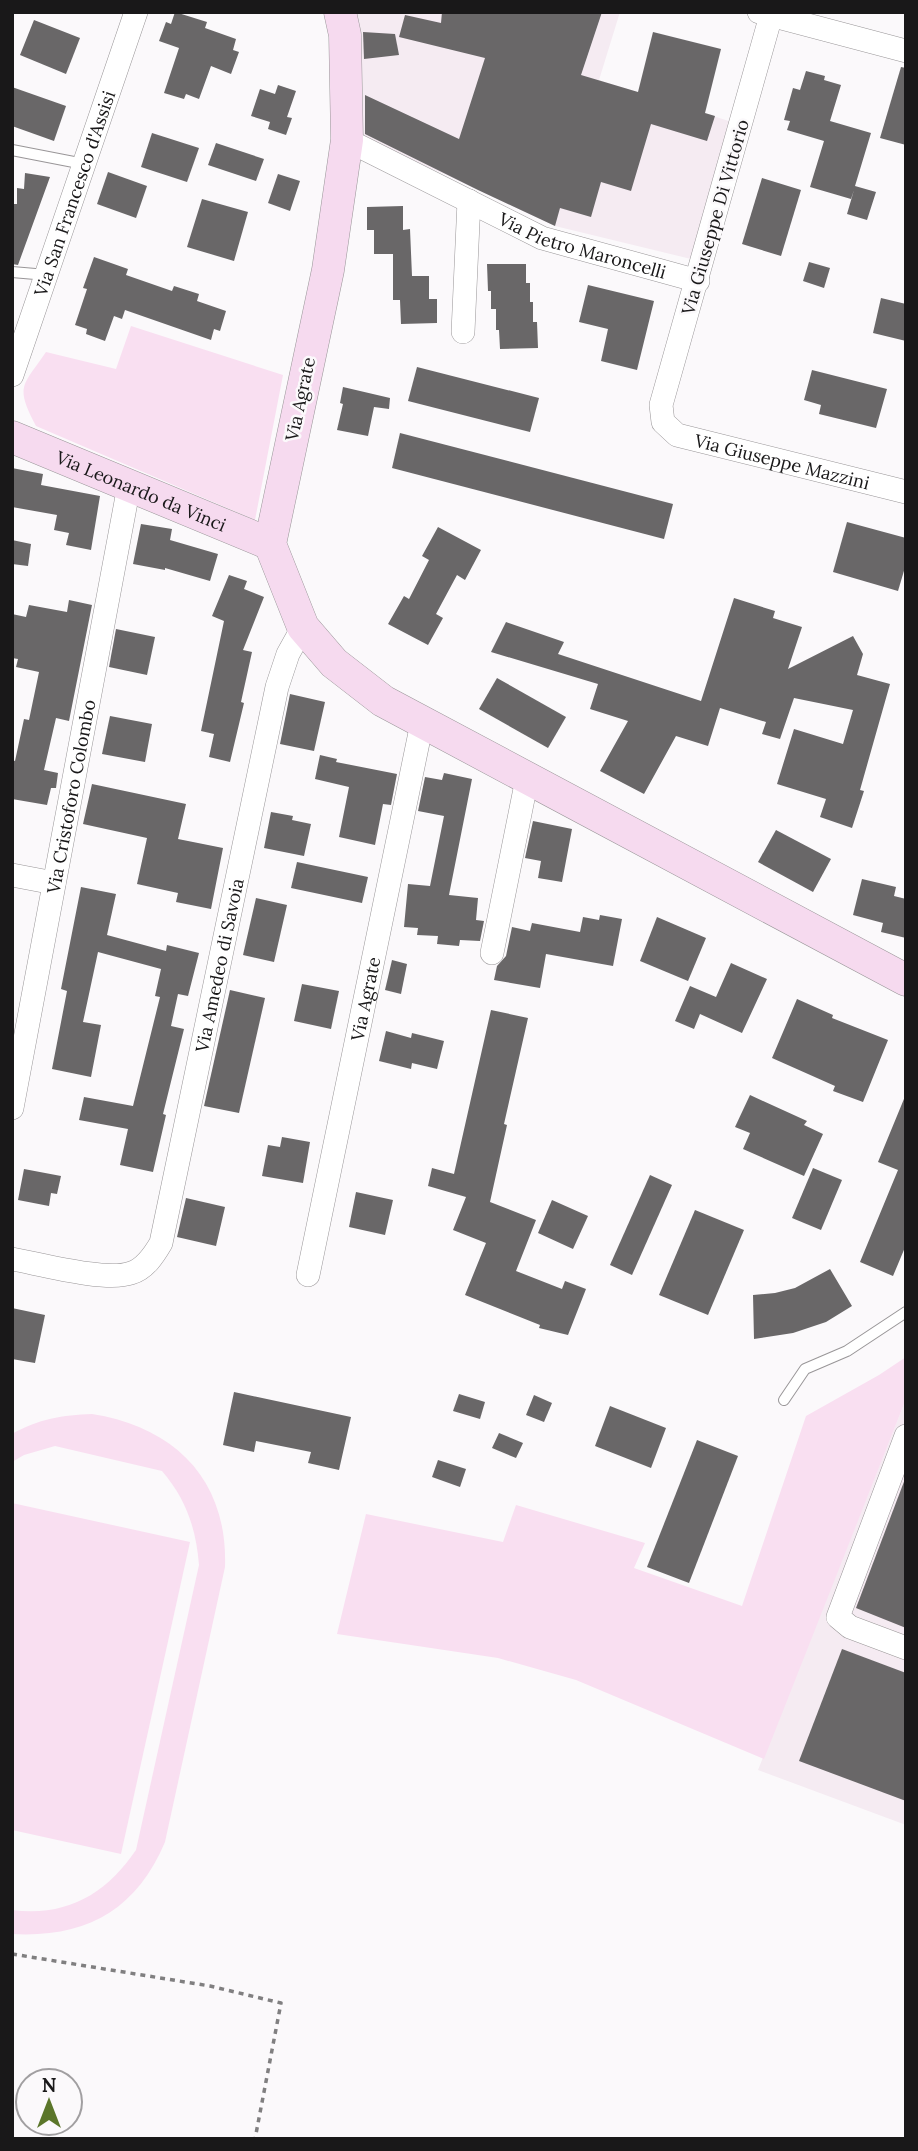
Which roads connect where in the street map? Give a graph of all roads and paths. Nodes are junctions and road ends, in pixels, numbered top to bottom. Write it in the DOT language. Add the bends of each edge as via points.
graph roads {
  1 [pos="136,12"];
  2 [pos="340,12"];
  3 [pos="767,13"];
  4 [pos="906,51"];
  5 [pos="347,140"];
  6 [pos="12,150"];
  7 [pos="84,164"];
  8 [pos="470,201"];
  9 [pos="12,272"];
  10 [pos="47,275"];
  11 [pos="698,281"];
  12 [pos="463,332"];
  13 [pos="12,375"];
  14 [pos="663,422"];
  15 [pos="12,437"];
  16 [pos="130,486"];
  17 [pos="906,492"];
  18 [pos="270,544"];
  19 [pos="303,627"];
  20 [pos="422,723"];
  21 [pos="527,779"];
  22 [pos="12,875"];
  23 [pos="54,883"];
  24 [pos="492,953"];
  25 [pos="906,980"];
  26 [pos="12,1108"];
  27 [pos="12,1259"];
  28 [pos="308,1275"];
  29 [pos="906,1312"];
  30 [pos="784,1400"];
  31 [pos="906,1436"];
  32 [pos="906,1648"];
  33 [pos="12,1954"];
  34 [pos="256,2139"];
  1 -- 7 [label="street, Via San Francesco d'Assisi"];
  2 -- 5 [label="street, Via Agrate" via="345,35"];
  3 -- 4 [label="street"];
  3 -- 11 [label="street, Via Giuseppe Di Vittorio"];
  5 -- 8 [label="street, Via Pietro Maroncelli"];
  5 -- 18 [label="street, Via Agrate" via="328,270"];
  6 -- 7 [label="lane"];
  7 -- 10 [label="street, Via San Francesco d'Assisi"];
  8 -- 11 [label="street, Via Pietro Maroncelli" via="542,238"];
  8 -- 12 [label="street"];
  9 -- 10 [label="lane"];
  10 -- 13 [label="street, Via San Francesco d'Assisi"];
  11 -- 14 [label="street, Via Giuseppe Di Vittorio" via="661,405"];
  14 -- 17 [label="street, Via Giuseppe Mazzini" via="677,435"];
  15 -- 16 [label="street, Via Leonardo da Vinci"];
  16 -- 18 [label="street, Via Leonardo da Vinci"];
  16 -- 23 [label="street, Via Cristoforo Colombo"];
  18 -- 19 [label="street"];
  19 -- 20 [label="street" via="344,671"];
  19 -- 27 [label="street, Via Amedeo di Savoia" via="277,687 161,1243 151,1260 132,1273 111,1276"];
  20 -- 21 [label="street"];
  20 -- 28 [label="street, Via Agrate"];
  21 -- 24 [label="street"];
  21 -- 25 [label="street"];
  22 -- 23 [label="street"];
  23 -- 26 [label="street, Via Cristoforo Colombo"];
  29 -- 30 [label="lane" via="847,1351 806,1369"];
  31 -- 32 [label="street" via="838,1617 850,1627"];
  33 -- 34 [label="path" via="210,1986 281,2003"];
}
